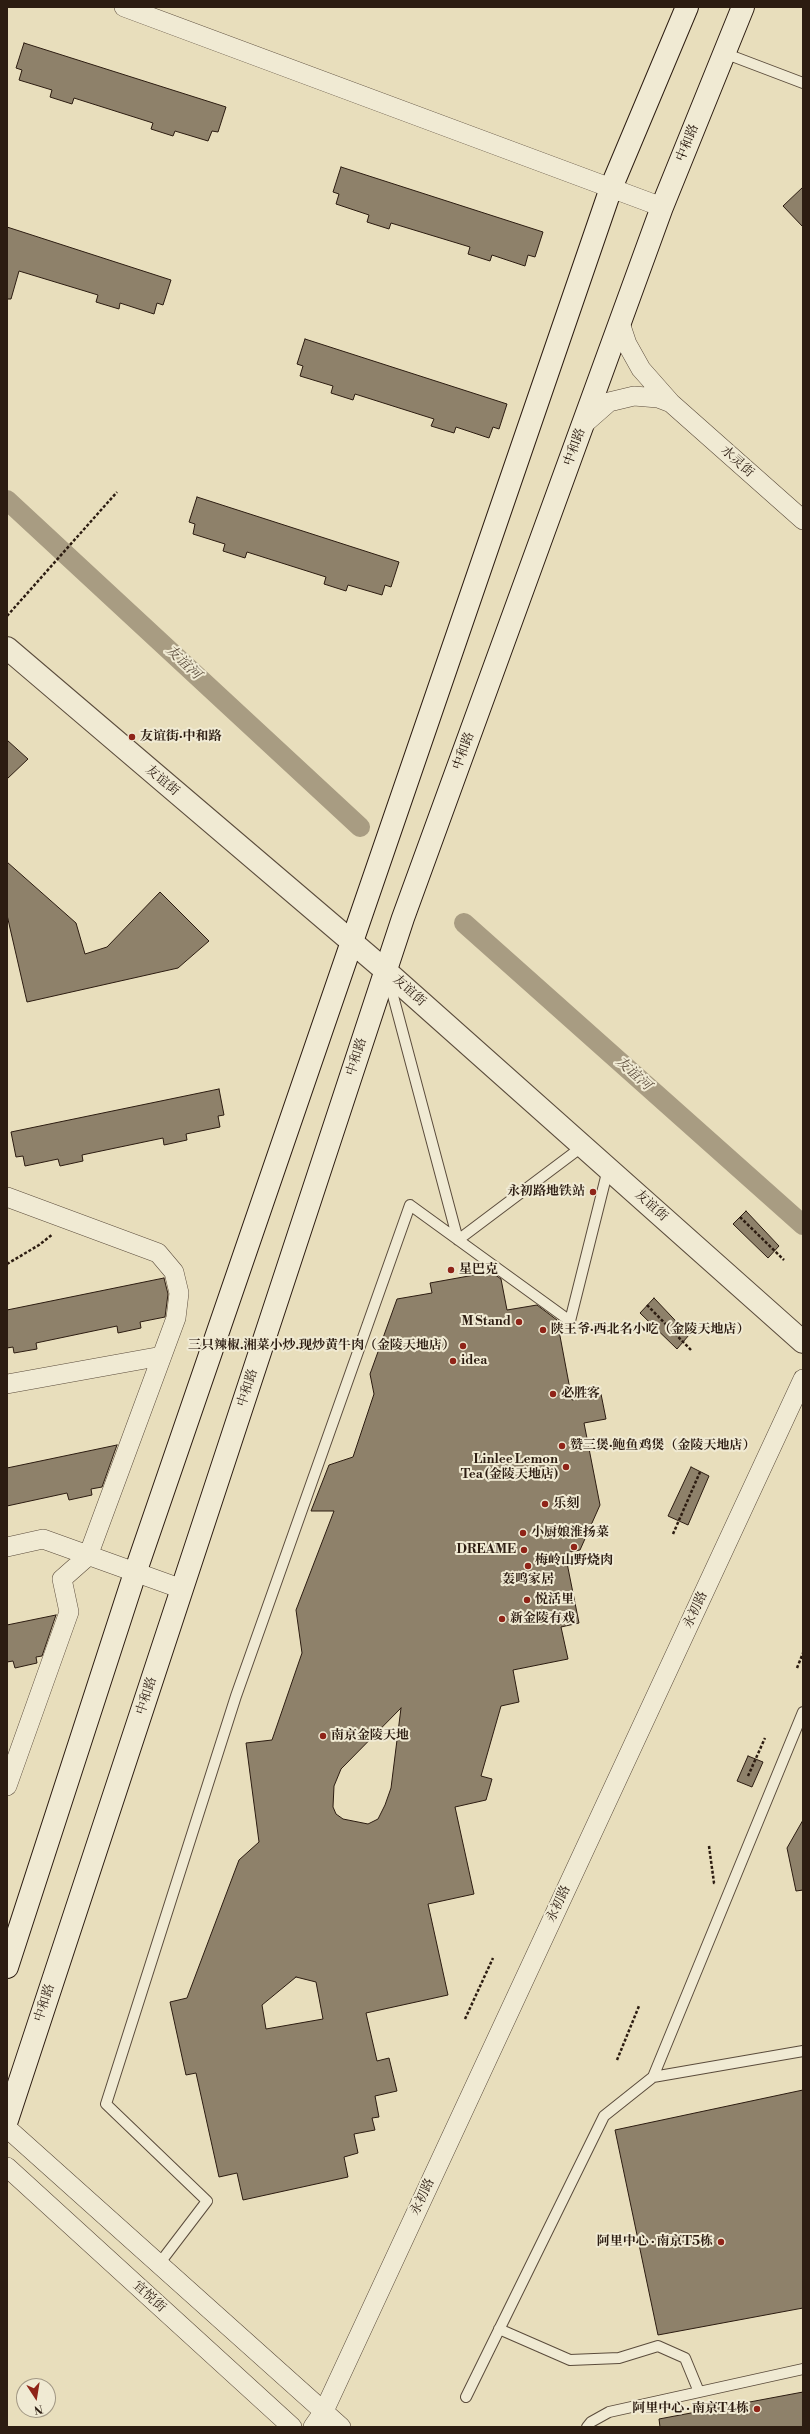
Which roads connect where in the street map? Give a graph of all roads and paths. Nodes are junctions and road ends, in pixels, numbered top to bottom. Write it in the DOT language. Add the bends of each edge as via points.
graph roads {
  1 [pos="124,7"];
  2 [pos="687,7"];
  3 [pos="743,7"];
  4 [pos="724,53"];
  5 [pos="803,83"];
  6 [pos="611,188"];
  7 [pos="662,207"];
  8 [pos="620,323"];
  9 [pos="672,403"];
  10 [pos="584,424"];
  11 [pos="117,492"];
  12 [pos="803,520"];
  13 [pos="7,616"];
  14 [pos="7,648"];
  15 [pos="353,943"];
  16 [pos="386,971"];
  17 [pos="583,1146"];
  18 [pos="608,1168"];
  19 [pos="7,1198"];
  20 [pos="740,1217"];
  21 [pos="68,1220"];
  22 [pos="784,1260"];
  23 [pos="7,1264"];
  24 [pos="647,1305"];
  25 [pos="803,1342"];
  26 [pos="691,1350"];
  27 [pos="162,1356"];
  28 [pos="803,1379"];
  29 [pos="7,1384"];
  30 [pos="700,1472"];
  31 [pos="673,1534"];
  32 [pos="7,1547"];
  33 [pos="63,1547"];
  34 [pos="88,1556"];
  35 [pos="7,1560"];
  36 [pos="135,1573"];
  37 [pos="182,1589"];
  38 [pos="803,1653"];
  39 [pos="797,1668"];
  40 [pos="803,1712"];
  41 [pos="765,1738"];
  42 [pos="748,1776"];
  43 [pos="7,1786"];
  44 [pos="709,1846"];
  45 [pos="714,1883"];
  46 [pos="493,1958"];
  47 [pos="7,1967"];
  48 [pos="639,2006"];
  49 [pos="465,2019"];
  50 [pos="803,2051"];
  51 [pos="616,2060"];
  52 [pos="653,2077"];
  53 [pos="7,2120"];
  54 [pos="7,2128"];
  55 [pos="7,2168"];
  56 [pos="159,2264"];
  57 [pos="499,2329"];
  58 [pos="803,2369"];
  59 [pos="699,2392"];
  60 [pos="466,2397"];
  61 [pos="324,2412"];
  62 [pos="292,2427"];
  63 [pos="313,2427"];
  64 [pos="341,2427"];
  65 [pos="587,2427"];
  1 -- 6 [label="street"];
  2 -- 6 [label="main road"];
  3 -- 4 [label="main road, 中和路"];
  4 -- 5 [label="lane"];
  4 -- 7 [label="main road, 中和路"];
  6 -- 7 [label="street"];
  6 -- 15 [label="main road"];
  7 -- 8 [label="main road, 中和路"];
  8 -- 9 [label="street, 水灵街" via="627,344 640,368"];
  8 -- 10 [label="main road, 中和路"];
  9 -- 10 [label="street" via="658,398 634,396 609,402"];
  9 -- 12 [label="street, 水灵街"];
  10 -- 16 [label="main road, 中和路"];
  11 -- 13 [label="path"];
  14 -- 15 [label="main road, 友谊街"];
  15 -- 16 [label="main road, 友谊街"];
  15 -- 36 [label="main road"];
  16 -- 17 [label="main road, 友谊街"];
  16 -- 17 [label="lane" via="458,1240"];
  16 -- 37 [label="main road, 中和路"];
  17 -- 18 [label="main road, 友谊街"];
  18 -- 25 [label="main road, 友谊街"];
  18 -- 56 [label="lane" via="570,1321 410,1205 236,1696 106,2104 207,2201"];
  19 -- 21 [label="street"];
  20 -- 22 [label="path"];
  21 -- 23 [label="path" via="39,1245"];
  21 -- 27 [label="street" via="158,1253 174,1272 179,1293 176,1318"];
  24 -- 26 [label="path"];
  27 -- 29 [label="street"];
  27 -- 34 [label="street"];
  28 -- 61 [label="street, 永初路"];
  30 -- 31 [label="path"];
  32 -- 33 [label="street" via="43,1539"];
  33 -- 34 [label="street"];
  33 -- 35 [label="street"];
  34 -- 36 [label="street"];
  34 -- 43 [label="street" via="62,1579 69,1612"];
  36 -- 37 [label="street"];
  36 -- 47 [label="main road"];
  37 -- 53 [label="main road, 中和路"];
  38 -- 39 [label="path"];
  40 -- 52 [label="lane"];
  41 -- 42 [label="path"];
  44 -- 45 [label="path"];
  46 -- 49 [label="path"];
  48 -- 51 [label="path"];
  50 -- 52 [label="lane"];
  52 -- 57 [label="lane" via="604,2116"];
  54 -- 56 [label="street"];
  55 -- 62 [label="street, 宜悦街"];
  56 -- 61 [label="street"];
  57 -- 59 [label="lane" via="570,2360 619,2358 658,2346 685,2358"];
  57 -- 60 [label="lane"];
  58 -- 59 [label="lane"];
  59 -- 65 [label="lane" via="609,2412"];
  61 -- 63 [label="street, 永初路"];
  61 -- 64 [label="street"];
}
